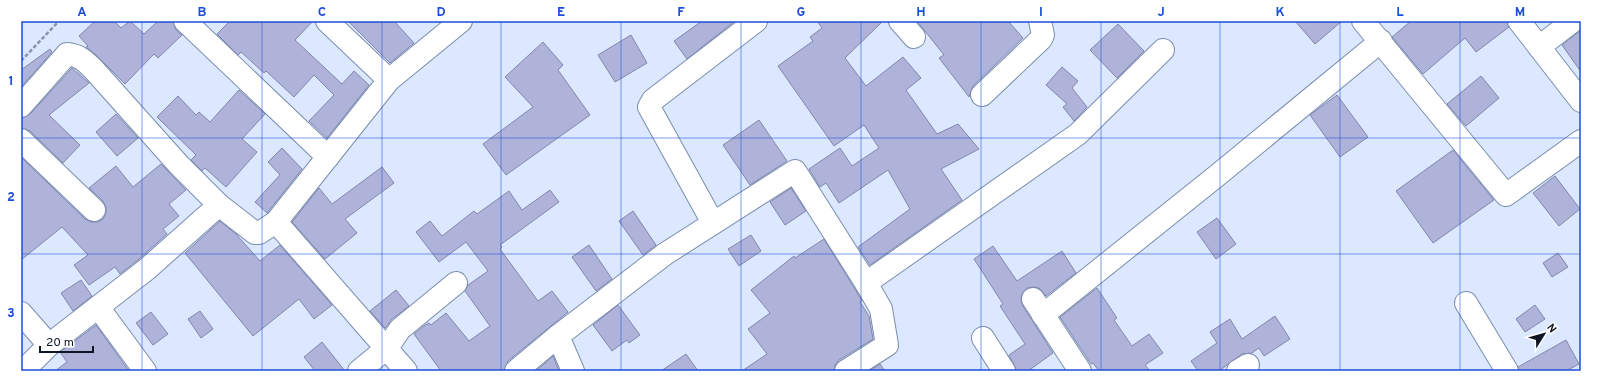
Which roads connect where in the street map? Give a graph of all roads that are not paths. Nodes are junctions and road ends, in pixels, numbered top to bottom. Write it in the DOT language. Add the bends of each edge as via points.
graph roads {
  1 [pos="185,21"];
  2 [pos="327,21"];
  3 [pos="756,21"];
  4 [pos="1040,21"];
  5 [pos="1364,21"];
  6 [pos="1519,21"];
  7 [pos="1573,21"];
  8 [pos="456,22"];
  9 [pos="1381,41"];
  10 [pos="1539,47"];
  11 [pos="1163,50"];
  12 [pos="390,80"];
  13 [pos="982,95"];
  14 [pos="1581,101"];
  15 [pos="21,106"];
  16 [pos="21,140"];
  17 [pos="1581,140"];
  18 [pos="328,157"];
  19 [pos="219,206"];
  20 [pos="94,210"];
  21 [pos="276,222"];
  22 [pos="713,223"];
  23 [pos="456,283"];
  24 [pos="866,283"];
  25 [pos="1466,303"];
  26 [pos="98,307"];
  27 [pos="21,313"];
  28 [pos="558,336"];
  29 [pos="983,338"];
  30 [pos="49,345"];
  31 [pos="387,348"];
  32 [pos="23,371"];
  33 [pos="145,371"];
  34 [pos="360,371"];
  35 [pos="406,371"];
  36 [pos="516,371"];
  37 [pos="573,371"];
  38 [pos="846,371"];
  39 [pos="1004,371"];
  40 [pos="1080,371"];
  41 [pos="1507,371"];
  1 -- 18 [label="street"];
  2 -- 12 [label="street"];
  3 -- 22 [label="street" via="653,100 649,107"];
  4 -- 13 [label="street" via="1043,35 1041,39"];
  5 -- 9 [label="street"];
  6 -- 10 [label="street"];
  7 -- 10 [label="street"];
  8 -- 12 [label="street"];
  9 -- 17 [label="street" via="1506,195"];
  9 -- 40 [label="street" via="1219,174 1038,307"];
  10 -- 14 [label="street"];
  11 -- 24 [label="street" via="1078,134"];
  12 -- 18 [label="street"];
  15 -- 19 [label="street" via="67,54 75,55 95,71"];
  16 -- 20 [label="street"];
  18 -- 21 [label="street"];
  19 -- 21 [label="street" via="254,233 264,232"];
  19 -- 26 [label="street" via="147,269"];
  21 -- 31 [label="street"];
  22 -- 24 [label="street" via="795,171"];
  22 -- 28 [label="street" via="665,254"];
  23 -- 31 [label="street" via="400,329"];
  24 -- 38 [label="street" via="881,309 886,345"];
  25 -- 41 [label="street"];
  26 -- 30 [label="street"];
  26 -- 33 [label="street"];
  27 -- 30 [label="street"];
  28 -- 36 [label="street"];
  28 -- 37 [label="street"];
  29 -- 39 [label="street"];
  30 -- 32 [label="street"];
  31 -- 34 [label="street"];
  31 -- 35 [label="street"];
}
